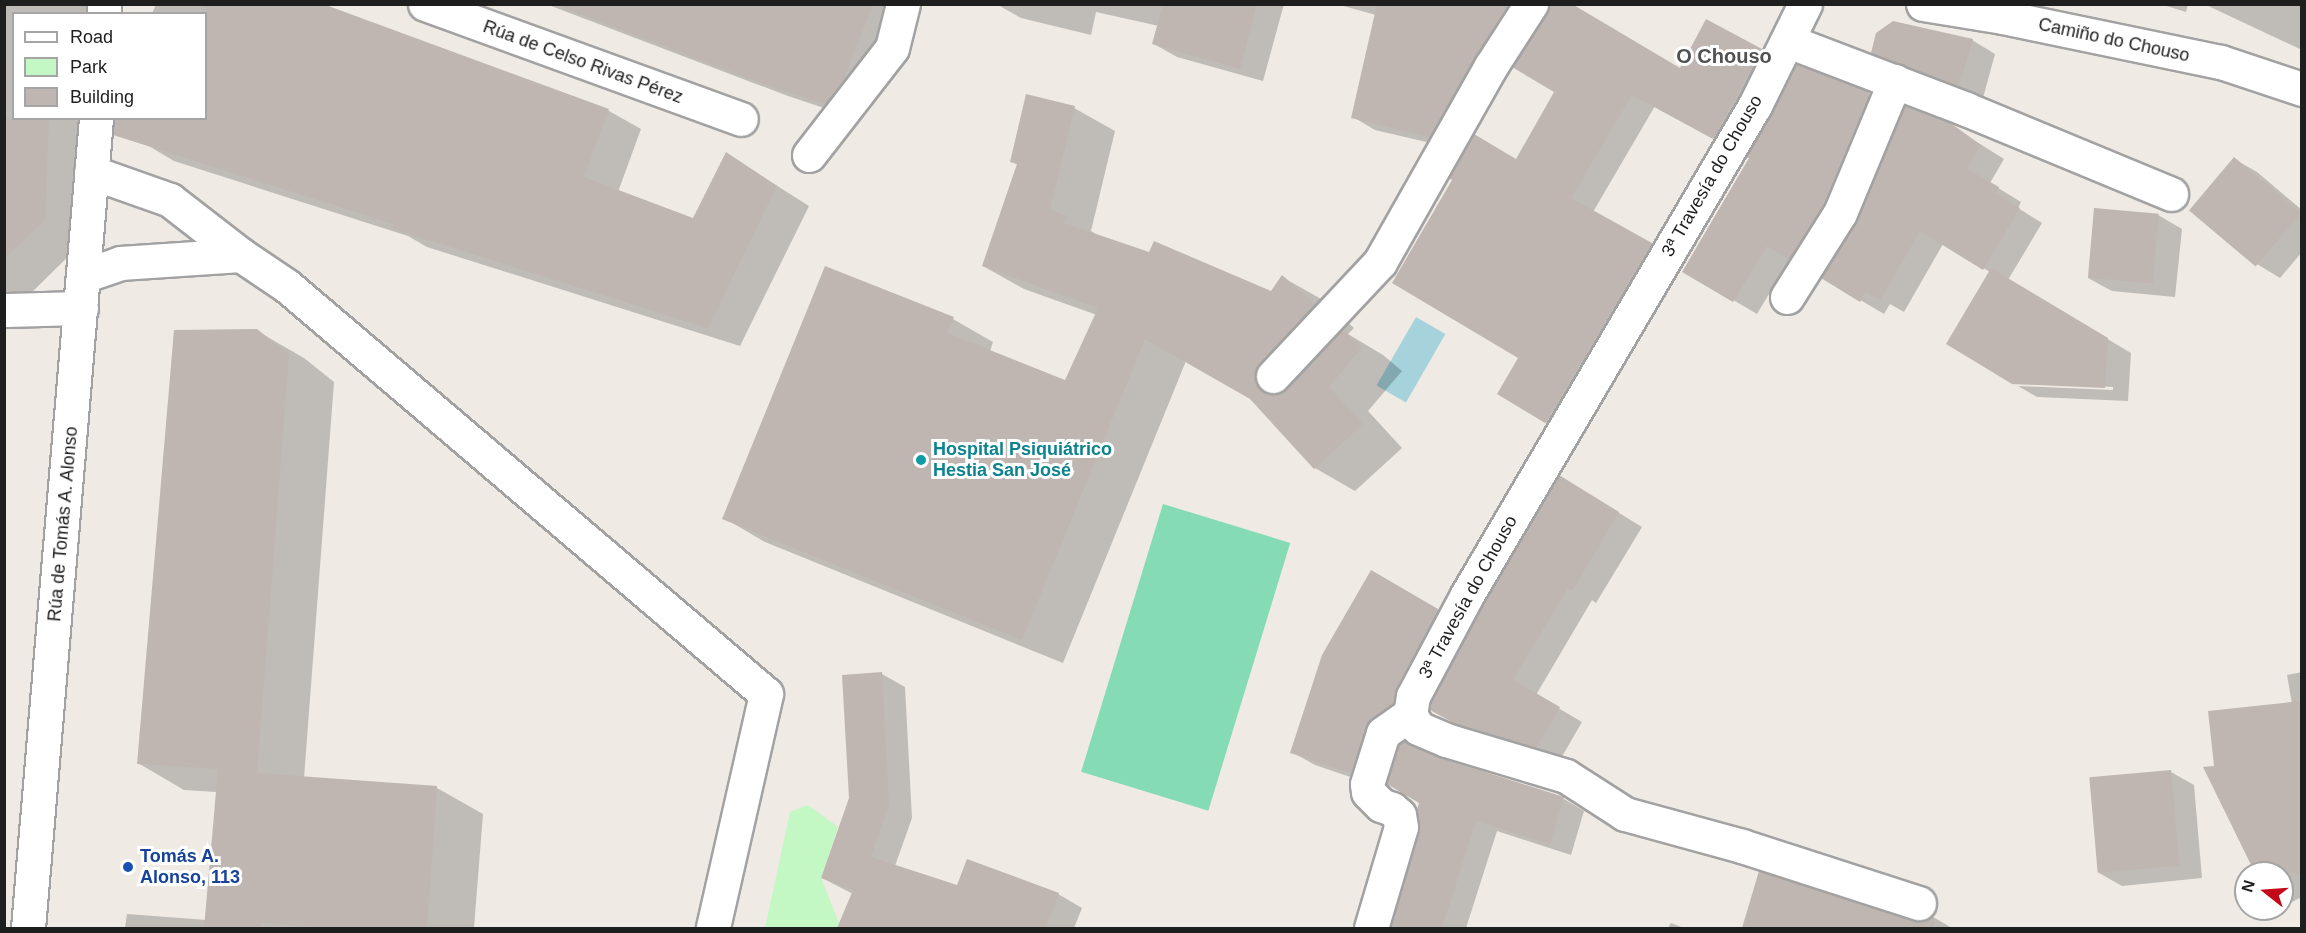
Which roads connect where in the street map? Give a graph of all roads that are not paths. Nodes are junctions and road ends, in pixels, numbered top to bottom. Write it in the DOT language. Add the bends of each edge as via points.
graph roads {
  1 [pos="425,4"];
  2 [pos="903,4"];
  3 [pos="1531,4"];
  4 [pos="1805,4"];
  5 [pos="1923,4"];
  6 [pos="1788,41"];
  7 [pos="1895,81"];
  8 [pos="2301,89"];
  9 [pos="741,119"];
  10 [pos="96,120"];
  11 [pos="809,155"];
  12 [pos="91,172"];
  13 [pos="2171,194"];
  14 [pos="241,255"];
  15 [pos="82,292"];
  16 [pos="1787,297"];
  17 [pos="4,310"];
  18 [pos="1273,376"];
  19 [pos="1410,714"];
  20 [pos="1919,903"];
  21 [pos="28,928"];
  22 [pos="713,928"];
  23 [pos="1371,928"];
  1 -- 9 [label="street, Rúa de Celso Rivas Pérez"];
  2 -- 11 [label="street" via="892,48"];
  3 -- 18 [label="street" via="1491,66 1380,262"];
  4 -- 6 [label="street, 3ª Travesía do Chouso"];
  5 -- 8 [label="street, Camiño do Chouso" via="2221,62"];
  6 -- 7 [label="street"];
  6 -- 19 [label="street, 3ª Travesía do Chouso" via="1755,105 1467,595 1413,696"];
  7 -- 13 [label="street"];
  7 -- 16 [label="street" via="1840,213"];
  10 -- 12 [label="street, Rúa de Tomás A. Alonso"];
  12 -- 14 [label="street" via="170,200"];
  12 -- 15 [label="street, Rúa de Tomás A. Alonso"];
  14 -- 15 [label="street" via="120,262"];
  14 -- 22 [label="street" via="287,286 766,694"];
  15 -- 17 [label="street"];
  15 -- 21 [label="street, Rúa de Tomás A. Alonso"];
  19 -- 20 [label="street" via="1418,728 1446,740 1566,776 1625,814 1742,846"];
  19 -- 23 [label="street" via="1383,733 1367,784 1368,792 1381,805 1399,815 1401,827"];
}
